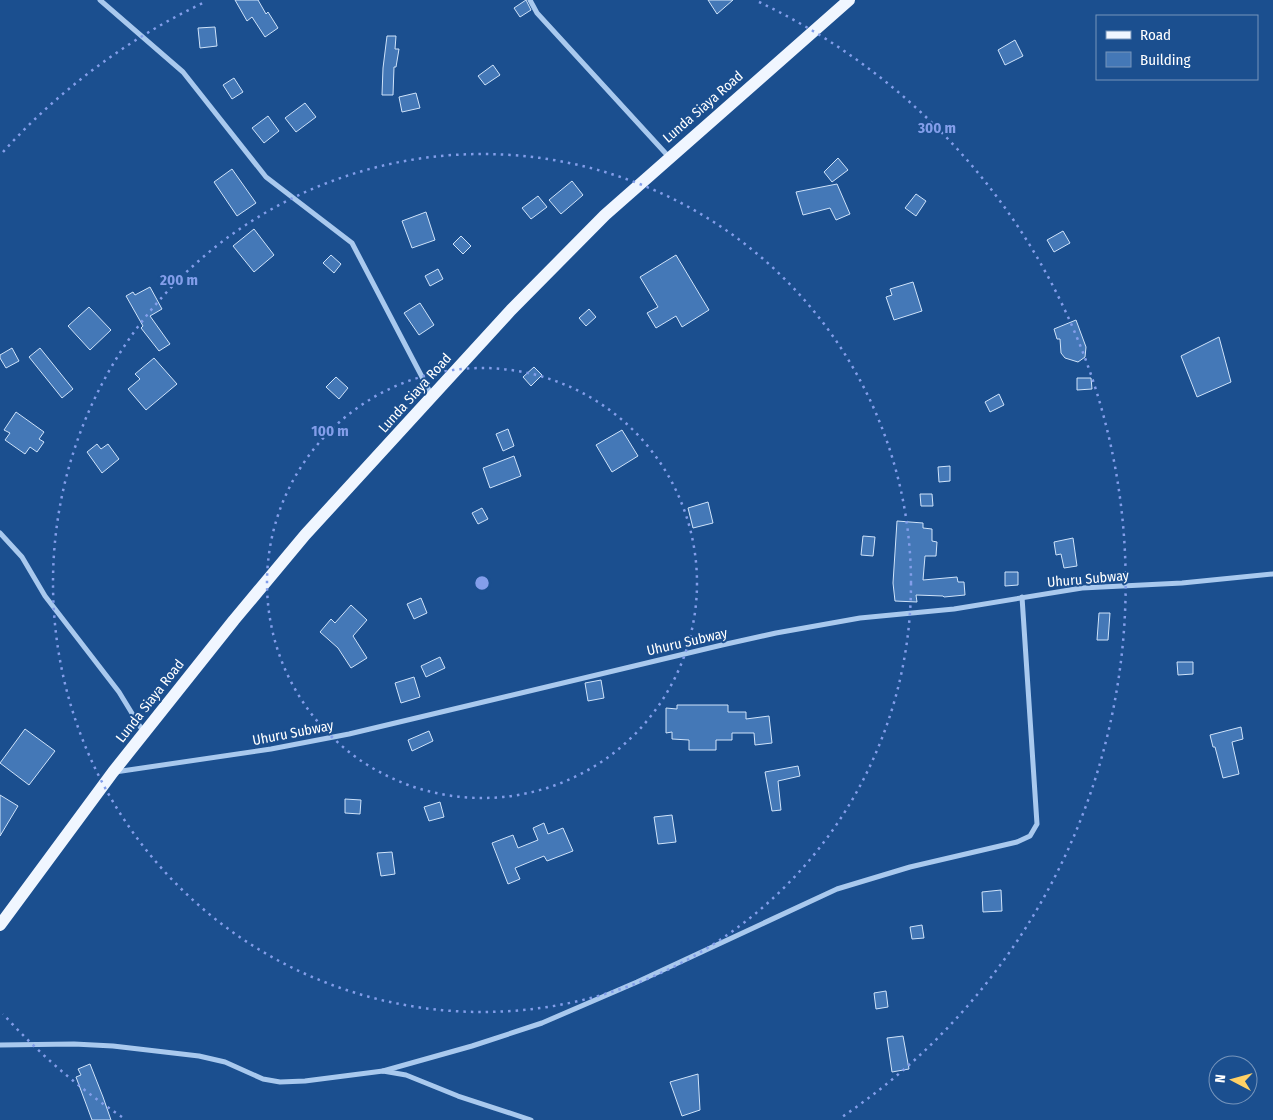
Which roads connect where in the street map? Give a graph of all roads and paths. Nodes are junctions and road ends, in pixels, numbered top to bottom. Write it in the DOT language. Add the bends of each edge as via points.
graph roads {
  1 [pos="100,0"];
  2 [pos="530,0"];
  3 [pos="849,0"];
  4 [pos="669,157"];
  5 [pos="433,396"];
  6 [pos="0,533"];
  7 [pos="1273,574"];
  8 [pos="1022,597"];
  9 [pos="144,733"];
  10 [pos="113,772"];
  11 [pos="0,926"];
  12 [pos="0,1045"];
  13 [pos="383,1071"];
  14 [pos="531,1120"];
  1 -- 5 [label="street" via="183,72 266,178 352,242"];
  2 -- 4 [label="street" via="537,13"];
  3 -- 4 [label="main road, Lunda Siaya Road"];
  4 -- 5 [label="main road, Lunda Siaya Road" via="535,284"];
  5 -- 9 [label="main road, Lunda Siaya Road" via="306,535 228,626"];
  6 -- 9 [label="street" via="22,557 44,596 119,692"];
  7 -- 8 [label="street, Uhuru Subway" via="1082,588"];
  8 -- 10 [label="street, Uhuru Subway" via="954,609 860,618 776,633 348,734 271,749"];
  8 -- 13 [label="street" via="1037,824 1030,836 837,889 542,1023"];
  9 -- 10 [label="main road, Lunda Siaya Road"];
  10 -- 11 [label="main road, Lunda Siaya Road"];
  12 -- 13 [label="street" via="113,1046 199,1056 280,1082"];
  13 -- 14 [label="street" via="406,1075"];
}
